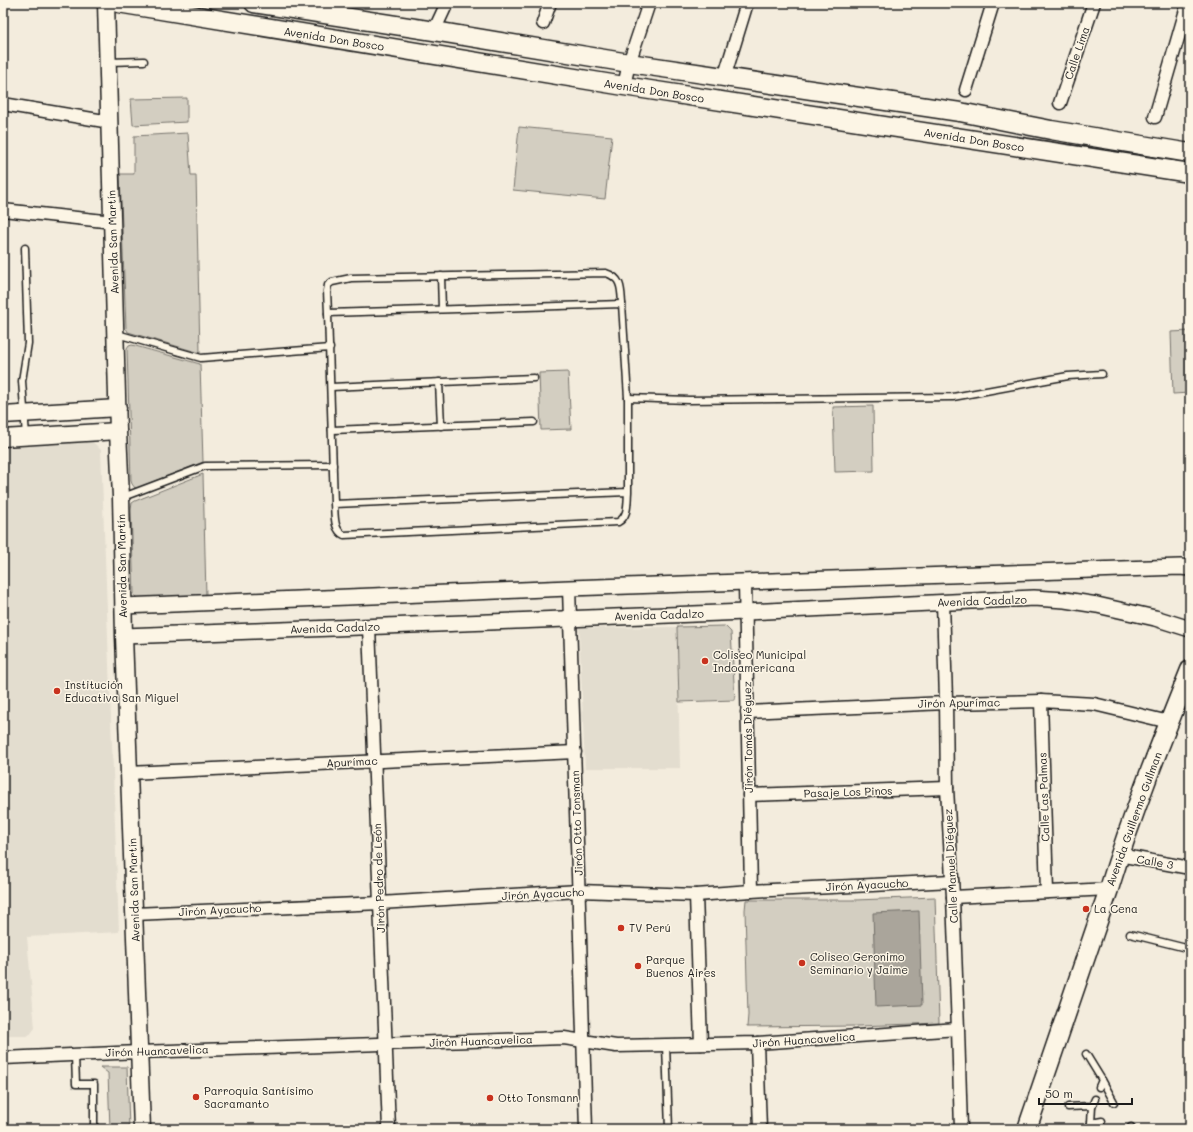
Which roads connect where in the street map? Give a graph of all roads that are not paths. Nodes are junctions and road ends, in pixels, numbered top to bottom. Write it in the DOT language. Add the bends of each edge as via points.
graph roads {
  1 [pos="106,3"];
  2 [pos="118,3"];
  3 [pos="254,3"];
  4 [pos="447,3"];
  5 [pos="550,3"];
  6 [pos="649,3"];
  7 [pos="747,3"];
  8 [pos="993,3"];
  9 [pos="1094,3"];
  10 [pos="1188,3"];
  11 [pos="299,6"];
  12 [pos="1187,18"];
  13 [pos="543,23"];
  14 [pos="434,31"];
  15 [pos="144,61"];
  16 [pos="108,62"];
  17 [pos="629,63"];
  18 [pos="724,78"];
  19 [pos="624,86"];
  20 [pos="966,90"];
  21 [pos="1060,103"];
  22 [pos="3,104"];
  23 [pos="1155,118"];
  24 [pos="110,122"];
  25 [pos="1190,153"];
  26 [pos="1190,173"];
  27 [pos="3,210"];
  28 [pos="112,222"];
  29 [pos="25,248"];
  30 [pos="441,276"];
  31 [pos="622,304"];
  32 [pos="442,309"];
  33 [pos="328,313"];
  34 [pos="116,334"];
  35 [pos="330,348"];
  36 [pos="1102,374"];
  37 [pos="534,378"];
  38 [pos="439,382"];
  39 [pos="331,387"];
  40 [pos="628,398"];
  41 [pos="118,408"];
  42 [pos="24,413"];
  43 [pos="3,415"];
  44 [pos="534,422"];
  45 [pos="441,426"];
  46 [pos="332,430"];
  47 [pos="118,431"];
  48 [pos="26,436"];
  49 [pos="3,438"];
  50 [pos="333,465"];
  51 [pos="628,492"];
  52 [pos="121,497"];
  53 [pos="334,504"];
  54 [pos="1190,568"];
  55 [pos="744,582"];
  56 [pos="570,588"];
  57 [pos="942,602"];
  58 [pos="123,606"];
  59 [pos="746,612"];
  60 [pos="570,618"];
  61 [pos="369,627"];
  62 [pos="1190,629"];
  63 [pos="124,636"];
  64 [pos="1190,670"];
  65 [pos="1041,701"];
  66 [pos="946,703"];
  67 [pos="747,712"];
  68 [pos="1169,722"];
  69 [pos="575,752"];
  70 [pos="375,761"];
  71 [pos="129,773"];
  72 [pos="947,788"];
  73 [pos="749,795"];
  74 [pos="1119,855"];
  75 [pos="1190,868"];
  76 [pos="952,881"];
  77 [pos="1109,889"];
  78 [pos="579,891"];
  79 [pos="751,891"];
  80 [pos="1047,892"];
  81 [pos="696,894"];
  82 [pos="953,897"];
  83 [pos="380,903"];
  84 [pos="135,914"];
  85 [pos="1130,934"];
  86 [pos="1190,949"];
  87 [pos="958,1029"];
  88 [pos="583,1042"];
  89 [pos="757,1043"];
  90 [pos="386,1044"];
  91 [pos="701,1044"];
  92 [pos="666,1045"];
  93 [pos="139,1052"];
  94 [pos="1086,1054"];
  95 [pos="74,1055"];
  96 [pos="3,1058"];
  97 [pos="1102,1080"];
  98 [pos="1099,1087"];
  99 [pos="1095,1099"];
  100 [pos="1114,1102"];
  101 [pos="1092,1106"];
  102 [pos="1068,1108"];
  103 [pos="1102,1121"];
  104 [pos="1090,1126"];
  105 [pos="94,1129"];
  106 [pos="142,1129"];
  107 [pos="389,1129"];
  108 [pos="586,1129"];
  109 [pos="669,1129"];
  110 [pos="760,1129"];
  111 [pos="961,1129"];
  112 [pos="1027,1129"];
  1 -- 16 [label="main road, Avenida San Martín"];
  2 -- 19 [label="main road, Avenida Don Bosco"];
  3 -- 11 [label="main road, Avenida Don Bosco"];
  4 -- 14 [label="street"];
  5 -- 13 [label="street"];
  6 -- 17 [label="street"];
  7 -- 18 [label="street"];
  8 -- 20 [label="street"];
  9 -- 21 [label="street, Calle Lima"];
  10 -- 12 [label="street"];
  11 -- 14 [label="main road, Avenida Don Bosco"];
  12 -- 23 [label="street"];
  14 -- 17 [label="main road, Avenida Don Bosco"];
  15 -- 16 [label="lane"];
  16 -- 24 [label="main road, Avenida San Martín"];
  17 -- 18 [label="main road, Avenida Don Bosco"];
  17 -- 19 [label="street"];
  18 -- 25 [label="main road, Avenida Don Bosco" via="960,112"];
  19 -- 26 [label="main road, Avenida Don Bosco"];
  22 -- 24 [label="street"];
  24 -- 28 [label="main road, Avenida San Martín"];
  27 -- 28 [label="street"];
  28 -- 34 [label="main road, Avenida San Martín"];
  29 -- 42 [label="lane" via="28,343 22,381"];
  30 -- 31 [label="lane" via="606,273 618,280"];
  30 -- 32 [label="lane"];
  30 -- 33 [label="lane" via="351,278 332,282 328,285 327,291"];
  31 -- 32 [label="lane"];
  31 -- 40 [label="lane"];
  32 -- 33 [label="lane"];
  33 -- 35 [label="lane"];
  34 -- 35 [label="lane" via="201,358"];
  34 -- 41 [label="main road, Avenida San Martín"];
  35 -- 39 [label="lane"];
  36 -- 40 [label="lane" via="1068,376 953,397 689,400"];
  37 -- 38 [label="lane"];
  38 -- 39 [label="lane"];
  38 -- 45 [label="lane"];
  39 -- 46 [label="lane"];
  40 -- 51 [label="lane"];
  41 -- 42 [label="main road"];
  41 -- 47 [label="main road, Avenida San Martín"];
  42 -- 43 [label="main road"];
  42 -- 48 [label="lane"];
  44 -- 45 [label="lane"];
  45 -- 46 [label="lane"];
  46 -- 50 [label="lane"];
  47 -- 48 [label="main road"];
  47 -- 52 [label="main road, Avenida San Martín"];
  48 -- 49 [label="main road"];
  50 -- 52 [label="lane" via="205,466"];
  50 -- 53 [label="lane"];
  51 -- 53 [label="lane"];
  51 -- 53 [label="lane" via="625,515 618,522 352,535 341,534 336,526"];
  52 -- 58 [label="main road, Avenida San Martín"];
  54 -- 55 [label="street"];
  55 -- 56 [label="street"];
  55 -- 59 [label="street, Jirón Tomás Diéguez"];
  56 -- 58 [label="street"];
  56 -- 60 [label="street, Jirón Otto Tonsman"];
  57 -- 59 [label="street, Avenida Cadalzo"];
  57 -- 62 [label="street, Avenida Cadalzo" via="1034,598 1066,600 1155,618"];
  57 -- 66 [label="street, Calle Manuel Diéguez"];
  58 -- 63 [label="main road, Avenida San Martín"];
  59 -- 60 [label="street, Avenida Cadalzo"];
  59 -- 67 [label="street, Jirón Tomás Diéguez"];
  60 -- 61 [label="street, Avenida Cadalzo"];
  60 -- 69 [label="street, Jirón Otto Tonsman"];
  61 -- 63 [label="street, Avenida Cadalzo"];
  61 -- 70 [label="street, Jirón Pedro de León"];
  63 -- 71 [label="main road, Avenida San Martín"];
  64 -- 68 [label="main road, Avenida Guillermo Gullman"];
  65 -- 66 [label="street, Jirón Apurímac"];
  65 -- 68 [label="street, Jirón Apurímac" via="1094,704"];
  65 -- 80 [label="street, Calle Las Palmas"];
  66 -- 67 [label="street, Jirón Apurímac"];
  66 -- 72 [label="street, Calle Manuel Diéguez"];
  67 -- 73 [label="street, Jirón Tomás Diéguez"];
  68 -- 74 [label="main road, Avenida Guillermo Gullman"];
  69 -- 70 [label="street, Apurímac"];
  69 -- 78 [label="street, Jirón Otto Tonsman"];
  70 -- 71 [label="street, Apurímac"];
  70 -- 83 [label="street, Jirón Pedro de León"];
  71 -- 84 [label="main road, Avenida San Martín"];
  72 -- 73 [label="street, Pasaje Los Pinos"];
  72 -- 76 [label="street, Calle Manuel Diéguez"];
  73 -- 79 [label="street, Jirón Tomás Diéguez"];
  74 -- 75 [label="street, Calle 3"];
  74 -- 77 [label="main road, Avenida Guillermo Gullman"];
  76 -- 79 [label="street, Jirón Ayacucho"];
  76 -- 82 [label="street, Calle Manuel Diéguez"];
  77 -- 80 [label="street"];
  77 -- 112 [label="main road, Avenida Guillermo Gullman"];
  78 -- 81 [label="street, Jirón Ayacucho"];
  78 -- 83 [label="street, Jirón Ayacucho"];
  78 -- 88 [label="street, Jirón Otto Tonsman"];
  79 -- 81 [label="street, Jirón Ayacucho"];
  80 -- 82 [label="street"];
  81 -- 91 [label="street"];
  82 -- 87 [label="street, Calle Manuel Diéguez"];
  83 -- 84 [label="street, Jirón Ayacucho"];
  83 -- 90 [label="street, Jirón Pedro de León"];
  84 -- 93 [label="main road, Avenida San Martín"];
  85 -- 86 [label="lane"];
  87 -- 89 [label="street, Jirón Huancavelica"];
  87 -- 111 [label="street, Calle Manuel Diéguez"];
  88 -- 90 [label="street, Jirón Huancavelica" via="564,1038"];
  88 -- 92 [label="street, Jirón Huancavelica" via="616,1046"];
  88 -- 108 [label="street, Jirón Otto Tonsman"];
  89 -- 91 [label="street, Jirón Huancavelica"];
  89 -- 110 [label="street"];
  90 -- 93 [label="street, Jirón Huancavelica"];
  90 -- 107 [label="street, Jirón Pedro de León"];
  91 -- 92 [label="street, Jirón Huancavelica"];
  92 -- 109 [label="lane"];
  93 -- 95 [label="street, Jirón Huancavelica"];
  93 -- 106 [label="main road, Avenida San Martín"];
  94 -- 97 [label="lane"];
  95 -- 96 [label="street, Jirón Huancavelica"];
  95 -- 105 [label="lane" via="76,1084 94,1084"];
  97 -- 98 [label="lane"];
  97 -- 100 [label="lane"];
  99 -- 101 [label="lane"];
  101 -- 102 [label="lane"];
  101 -- 104 [label="lane"];
  103 -- 104 [label="lane"];
}
